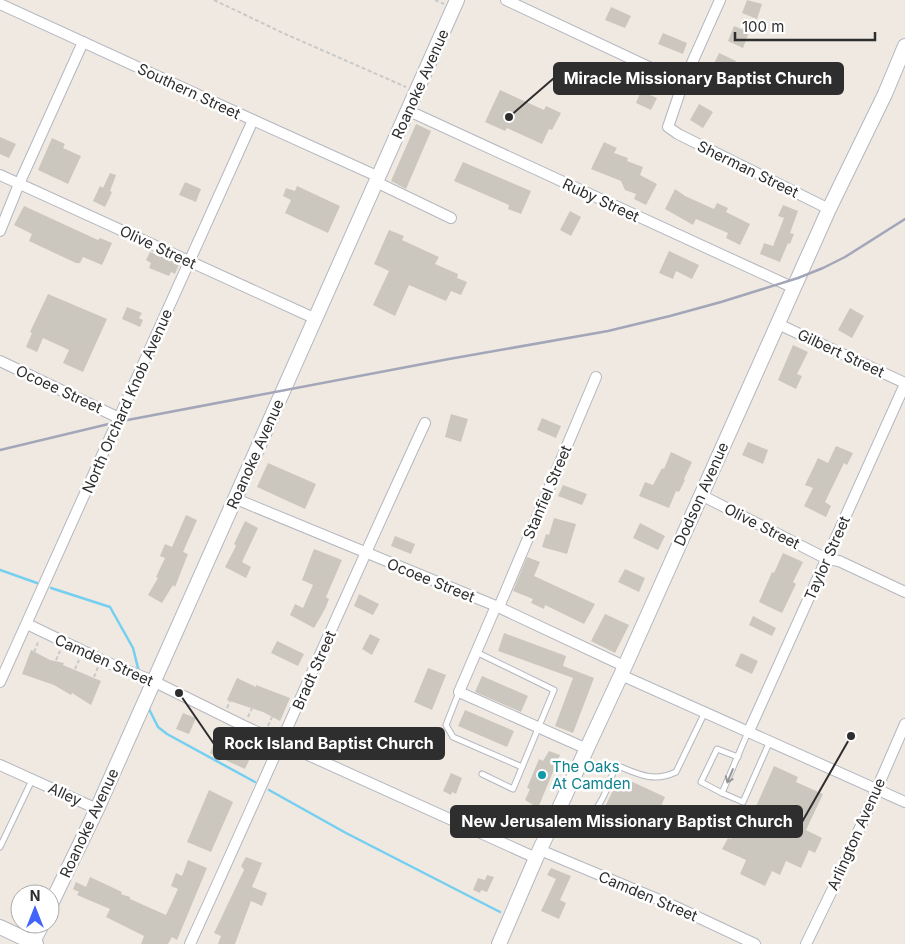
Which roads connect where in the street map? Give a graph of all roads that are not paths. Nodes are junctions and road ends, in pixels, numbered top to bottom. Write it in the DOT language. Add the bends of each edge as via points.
graph roads {
  1 [pos="458,0"];
  2 [pos="506,0"];
  3 [pos="720,0"];
  4 [pos="0,4"];
  5 [pos="83,42"];
  6 [pos="905,46"];
  7 [pos="683,83"];
  8 [pos="408,111"];
  9 [pos="253,120"];
  10 [pos="0,175"];
  11 [pos="378,179"];
  12 [pos="19,184"];
  13 [pos="829,209"];
  14 [pos="451,218"];
  15 [pos="0,231"];
  16 [pos="190,262"];
  17 [pos="794,288"];
  18 [pos="316,319"];
  19 [pos="778,324"];
  20 [pos="0,361"];
  21 [pos="596,377"];
  22 [pos="905,383"];
  23 [pos="119,418"];
  24 [pos="425,423"];
  25 [pos="701,495"];
  26 [pos="236,499"];
  27 [pos="365,553"];
  28 [pos="827,559"];
  29 [pos="905,592"];
  30 [pos="497,607"];
  31 [pos="27,624"];
  32 [pos="476,652"];
  33 [pos="623,670"];
  34 [pos="153,681"];
  35 [pos="0,682"];
  36 [pos="459,692"];
  37 [pos="705,712"];
  38 [pos="905,724"];
  39 [pos="539,727"];
  40 [pos="748,731"];
  41 [pos="770,740"];
  42 [pos="281,743"];
  43 [pos="587,749"];
  44 [pos="738,757"];
  45 [pos="0,765"];
  46 [pos="522,767"];
  47 [pos="482,774"];
  48 [pos="32,779"];
  49 [pos="876,788"];
  50 [pos="722,793"];
  51 [pos="905,802"];
  52 [pos="97,809"];
  53 [pos="559,809"];
  54 [pos="0,847"];
  55 [pos="538,854"];
  56 [pos="60,885"];
  57 [pos="0,928"];
  58 [pos="34,943"];
  59 [pos="190,944"];
  60 [pos="499,944"];
  61 [pos="755,944"];
  62 [pos="806,944"];
  1 -- 8 [label="street, Roanoke Avenue"];
  2 -- 7 [label="street"];
  3 -- 7 [label="street"];
  4 -- 5 [label="street, Southern Street"];
  5 -- 9 [label="street, Southern Street"];
  5 -- 12 [label="street"];
  6 -- 13 [label="street, Dodson Avenue"];
  7 -- 13 [label="street, Sherman Street" via="668,127"];
  8 -- 11 [label="street, Roanoke Avenue"];
  8 -- 17 [label="street, Ruby Street"];
  9 -- 11 [label="street, Southern Street"];
  9 -- 16 [label="street, North Orchard Knob Avenue"];
  10 -- 12 [label="street, Olive Street"];
  11 -- 14 [label="street, Southern Street"];
  11 -- 18 [label="street, Roanoke Avenue"];
  12 -- 15 [label="street"];
  12 -- 16 [label="street, Olive Street"];
  13 -- 17 [label="street, Dodson Avenue"];
  16 -- 18 [label="street, Olive Street"];
  16 -- 23 [label="street, North Orchard Knob Avenue"];
  17 -- 19 [label="street, Dodson Avenue"];
  18 -- 26 [label="street, Roanoke Avenue"];
  19 -- 22 [label="street, Gilbert Street"];
  19 -- 25 [label="street, Dodson Avenue"];
  20 -- 23 [label="street, Ocoee Street"];
  21 -- 30 [label="street, Stanfiel Street"];
  22 -- 28 [label="street, Taylor Street"];
  23 -- 31 [label="street, North Orchard Knob Avenue"];
  24 -- 27 [label="street, Bradt Street"];
  25 -- 28 [label="street, Olive Street"];
  25 -- 33 [label="street, Dodson Avenue"];
  26 -- 27 [label="street, Ocoee Street"];
  26 -- 34 [label="street, Roanoke Avenue"];
  27 -- 30 [label="street, Ocoee Street"];
  27 -- 42 [label="street, Bradt Street"];
  28 -- 29 [label="street, Olive Street" via="840,561"];
  28 -- 40 [label="street, Taylor Street"];
  30 -- 32 [label="street, Stanfiel Street"];
  30 -- 33 [label="street, Ocoee Street"];
  31 -- 34 [label="street, Camden Street"];
  31 -- 35 [label="street, North Orchard Knob Avenue"];
  32 -- 36 [label="street, Stanfiel Street"];
  32 -- 39 [label="lane" via="554,690"];
  33 -- 37 [label="street, Ocoee Street"];
  33 -- 43 [label="street, Dodson Avenue"];
  34 -- 42 [label="street, Camden Street"];
  34 -- 52 [label="street, Roanoke Avenue"];
  36 -- 39 [label="street"];
  36 -- 46 [label="lane" via="446,725 453,737"];
  37 -- 40 [label="street, Ocoee Street"];
  37 -- 53 [label="lane" via="676,772 657,778 616,764 600,804 593,812 580,816"];
  38 -- 49 [label="street, Arlington Avenue"];
  39 -- 43 [label="street"];
  39 -- 46 [label="lane"];
  40 -- 41 [label="street, Ocoee Street"];
  40 -- 44 [label="lane"];
  41 -- 49 [label="street, Ocoee Street"];
  41 -- 50 [label="lane" via="742,802"];
  42 -- 55 [label="street, Camden Street"];
  42 -- 59 [label="street, Bradt Street"];
  43 -- 53 [label="street, Dodson Avenue"];
  44 -- 50 [label="lane, one-way"];
  44 -- 50 [label="lane" via="717,749 701,782"];
  45 -- 48 [label="street, Alley"];
  46 -- 47 [label="lane" via="513,789"];
  48 -- 52 [label="street, Alley"];
  48 -- 54 [label="lane, Alley"];
  49 -- 51 [label="street, Ocoee Street"];
  49 -- 62 [label="street, Arlington Avenue"];
  52 -- 56 [label="street, Roanoke Avenue"];
  53 -- 55 [label="street, Dodson Avenue"];
  55 -- 60 [label="street, Dodson Avenue"];
  55 -- 61 [label="street, Camden Street" via="674,906"];
  57 -- 58 [label="street"];
}
